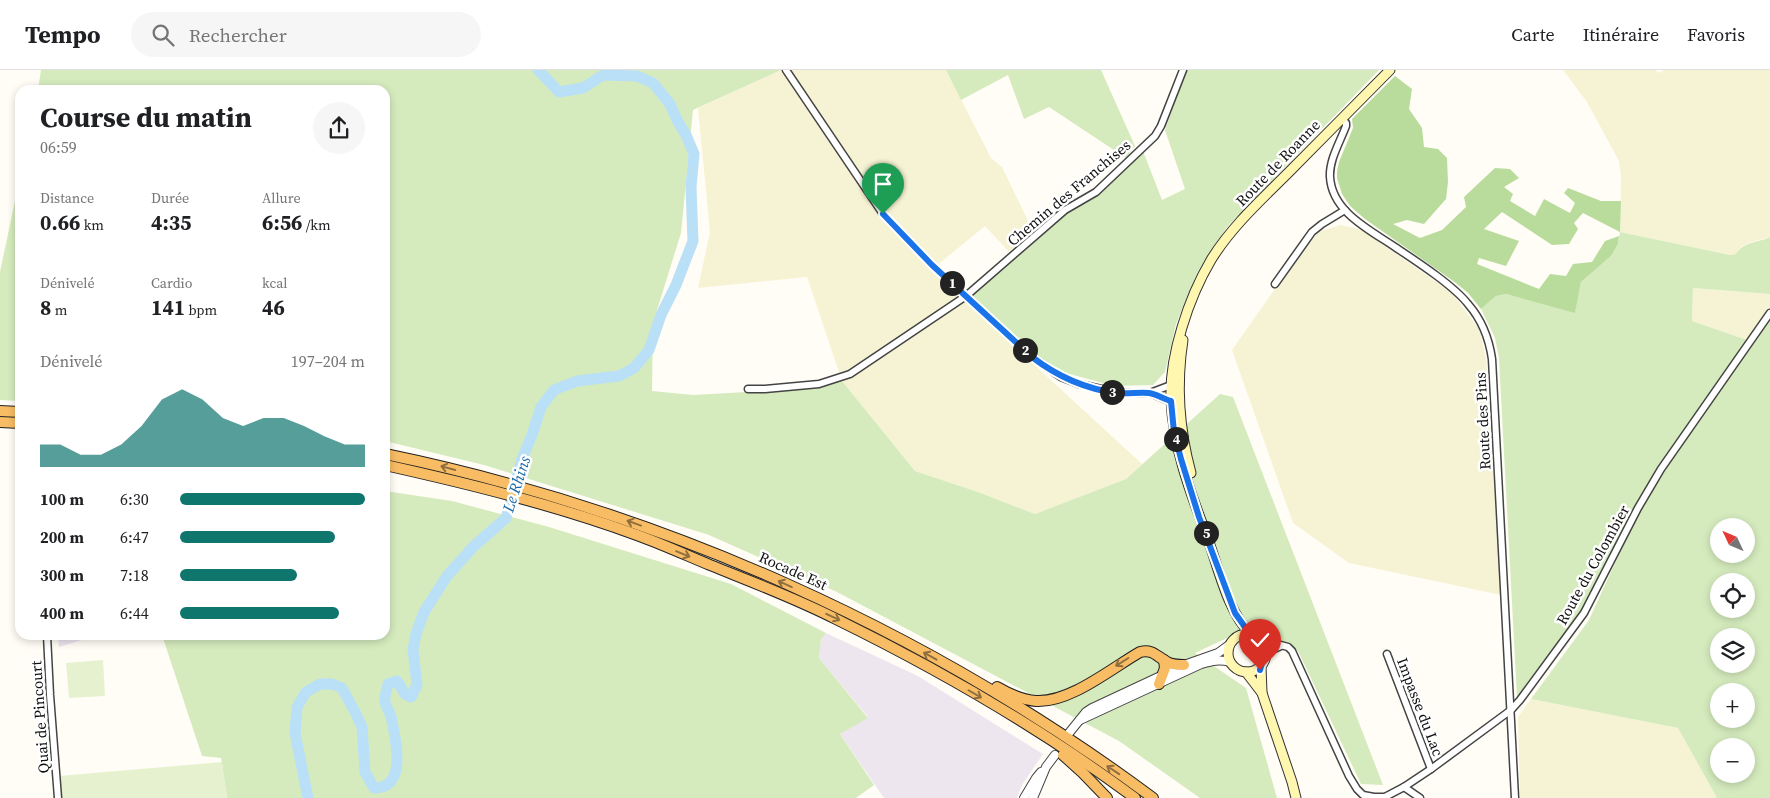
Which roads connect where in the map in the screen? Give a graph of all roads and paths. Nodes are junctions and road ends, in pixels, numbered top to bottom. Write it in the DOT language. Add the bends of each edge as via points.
graph roads {
  1 [pos="786,70"];
  2 [pos="1183,70"];
  3 [pos="1390,70"];
  4 [pos="1342,119"];
  5 [pos="1345,210"];
  6 [pos="1275,284"];
  7 [pos="966,296"];
  8 [pos="1770,313"];
  9 [pos="748,389"];
  10 [pos="1150,393"];
  11 [pos="1175,394"];
  12 [pos="0,411"];
  13 [pos="15,412"];
  14 [pos="0,422"];
  15 [pos="15,423"];
  16 [pos="390,455"];
  17 [pos="390,466"];
  18 [pos="539,499"];
  19 [pos="1235,613"];
  20 [pos="1251,634"];
  21 [pos="47,640"];
  22 [pos="1262,640"];
  23 [pos="1232,642"];
  24 [pos="1281,646"];
  25 [pos="1387,654"];
  26 [pos="1266,656"];
  27 [pos="1164,660"];
  28 [pos="1230,662"];
  29 [pos="946,665"];
  30 [pos="1184,665"];
  31 [pos="1261,666"];
  32 [pos="1246,672"];
  33 [pos="1164,674"];
  34 [pos="1159,684"];
  35 [pos="1262,694"];
  36 [pos="1510,710"];
  37 [pos="1080,720"];
  38 [pos="1070,733"];
  39 [pos="1051,740"];
  40 [pos="1055,755"];
  41 [pos="1046,767"];
  42 [pos="1431,769"];
  43 [pos="1404,787"];
  44 [pos="58,798"];
  45 [pos="1024,798"];
  46 [pos="1033,798"];
  47 [pos="1107,798"];
  48 [pos="1135,798"];
  49 [pos="1152,798"];
  50 [pos="1296,798"];
  51 [pos="1420,798"];
  52 [pos="1515,798"];
  1 -- 7 [label="street" via="883,214"];
  2 -- 7 [label="street, Chemin des Franchises" via="1155,136 1096,192 1065,210"];
  3 -- 4 [label="main road, Route de Roanne"];
  4 -- 5 [label="street, Route des Pins" via="1346,126 1332,160 1330,179"];
  4 -- 11 [label="main road, Route de Roanne" via="1243,219 1211,260 1198,286 1176,349"];
  5 -- 6 [label="street" via="1312,232"];
  5 -- 36 [label="street, Route des Pins" via="1463,298 1480,320 1489,340"];
  7 -- 9 [label="street, Chemin des Franchises" via="850,374 819,384"];
  7 -- 10 [label="street" via="1032,357 1061,377 1100,390"];
  8 -- 36 [label="street, Route du Colombier" via="1661,469 1584,613"];
  10 -- 11 [label="street"];
  10 -- 11 [label="street"];
  11 -- 19 [label="main road, Route de Roanne" via="1174,432 1181,459"];
  12 -- 13 [label="highway"];
  14 -- 15 [label="highway"];
  18 -- 16 [label="highway, Rocade Est, one-way" via="495,481"];
  17 -- 18 [label="highway, Rocade Est"];
  29 -- 18 [label="highway, Rocade Est, one-way" via="840,609 717,554 615,516"];
  18 -- 39 [label="highway, Rocade Est, one-way" via="637,535 835,618 912,658"];
  19 -- 20 [label="main road"];
  19 -- 23 [label="main road"];
  20 -- 22 [label="main road"];
  20 -- 23 [label="main road" via="1242,634"];
  21 -- 44 [label="street, Quai de Pincourt"];
  22 -- 24 [label="street"];
  22 -- 26 [label="main road"];
  23 -- 28 [label="main road"];
  23 -- 30 [label="street" via="1218,653"];
  24 -- 26 [label="street"];
  24 -- 43 [label="street, Route du Colombier" via="1290,649 1295,657 1359,791 1379,798"];
  25 -- 42 [label="street, Impasse du Lac"];
  26 -- 31 [label="main road"];
  27 -- 29 [label="highway, one-way" via="1156,653 1140,652 1068,693 1038,701 1006,692 959,666"];
  27 -- 30 [label="highway"];
  27 -- 33 [label="highway"];
  28 -- 32 [label="main road"];
  28 -- 34 [label="street" via="1212,660"];
  49 -- 29 [label="highway, Rocade Est, one-way" via="1053,729"];
  30 -- 33 [label="street"];
  31 -- 32 [label="main road"];
  31 -- 35 [label="main road"];
  32 -- 35 [label="main road"];
  33 -- 34 [label="highway"];
  33 -- 37 [label="street" via="1092,708"];
  34 -- 37 [label="street"];
  35 -- 50 [label="main road"];
  36 -- 42 [label="street, Route du Colombier"];
  36 -- 52 [label="street, Route des Pins"];
  37 -- 38 [label="street"];
  39 -- 47 [label="highway"];
  39 -- 48 [label="highway, Rocade Est"];
  40 -- 41 [label="street"];
  41 -- 45 [label="street"];
  41 -- 46 [label="street"];
  42 -- 43 [label="street, Route du Colombier"];
  43 -- 51 [label="street"];
}
